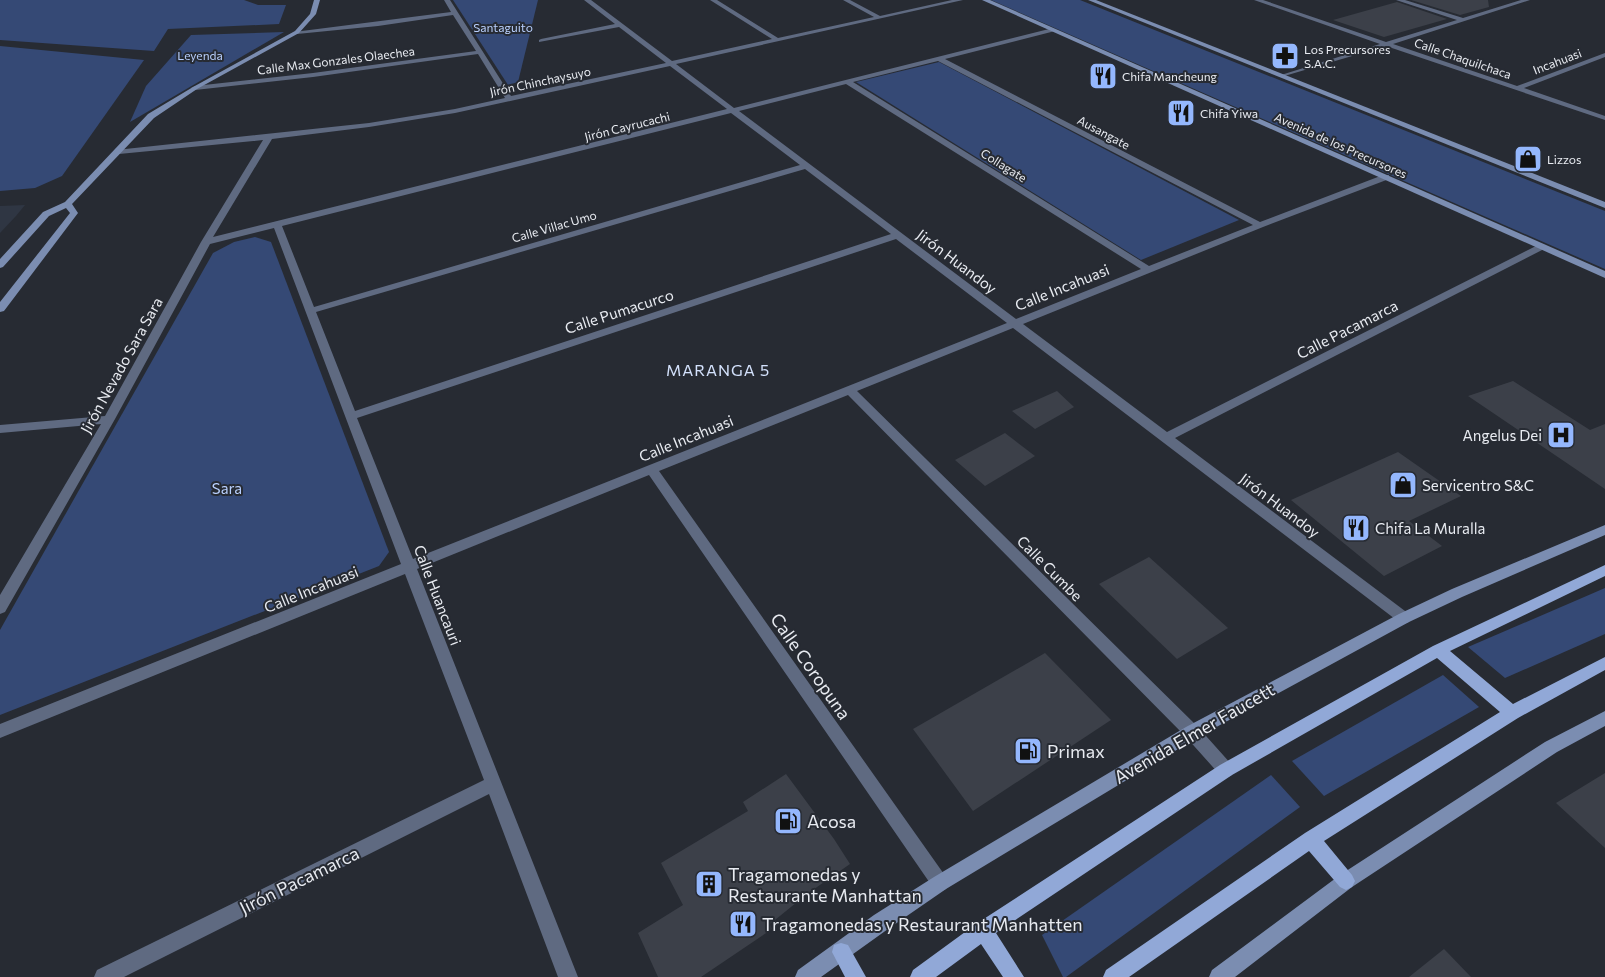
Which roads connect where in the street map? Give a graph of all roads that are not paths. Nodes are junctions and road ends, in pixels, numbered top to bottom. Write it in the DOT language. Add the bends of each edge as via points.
graph roads {
  1 [pos="317,0"];
  2 [pos="446,0"];
  3 [pos="587,0"];
  4 [pos="713,0"];
  5 [pos="846,0"];
  6 [pos="960,0"];
  7 [pos="985,0"];
  8 [pos="1091,0"];
  9 [pos="1257,0"];
  10 [pos="1400,0"];
  11 [pos="1527,0"];
  12 [pos="455,13"];
  13 [pos="880,18"];
  14 [pos="1464,20"];
  15 [pos="620,25"];
  16 [pos="1053,30"];
  17 [pos="297,32"];
  18 [pos="776,40"];
  19 [pos="541,41"];
  20 [pos="1386,44"];
  21 [pos="479,52"];
  22 [pos="1605,55"];
  23 [pos="938,58"];
  24 [pos="1593,60"];
  25 [pos="1605,63"];
  26 [pos="672,64"];
  27 [pos="1283,76"];
  28 [pos="846,81"];
  29 [pos="195,88"];
  30 [pos="1518,88"];
  31 [pos="510,100"];
  32 [pos="733,110"];
  33 [pos="1605,118"];
  34 [pos="269,137"];
  35 [pos="119,152"];
  36 [pos="806,166"];
  37 [pos="1386,177"];
  38 [pos="68,204"];
  39 [pos="1605,206"];
  40 [pos="277,225"];
  41 [pos="1260,225"];
  42 [pos="898,235"];
  43 [pos="206,242"];
  44 [pos="1542,246"];
  45 [pos="0,265"];
  46 [pos="1149,270"];
  47 [pos="1605,275"];
  48 [pos="0,309"];
  49 [pos="310,311"];
  50 [pos="1015,324"];
  51 [pos="849,390"];
  52 [pos="351,416"];
  53 [pos="109,419"];
  54 [pos="0,429"];
  55 [pos="1166,438"];
  56 [pos="652,470"];
  57 [pos="1605,530"];
  58 [pos="409,567"];
  59 [pos="1605,570"];
  60 [pos="0,608"];
  61 [pos="1404,618"];
  62 [pos="1438,650"];
  63 [pos="1605,663"];
  64 [pos="1512,713"];
  65 [pos="1605,718"];
  66 [pos="0,731"];
  67 [pos="1192,732"];
  68 [pos="1226,770"];
  69 [pos="493,784"];
  70 [pos="1311,838"];
  71 [pos="1346,881"];
  72 [pos="940,883"];
  73 [pos="983,931"];
  74 [pos="840,952"];
  75 [pos="104,977"];
  76 [pos="568,977"];
  77 [pos="805,977"];
  78 [pos="856,977"];
  79 [pos="920,977"];
  80 [pos="1014,977"];
  81 [pos="1113,977"];
  82 [pos="1219,977"];
  1 -- 17 [label="main road" via="311,19"];
  2 -- 12 [label="street"];
  3 -- 15 [label="street, Jirón Huandoy"];
  4 -- 18 [label="street"];
  5 -- 13 [label="street"];
  6 -- 13 [label="street, Jirón Chinchaysuyo"];
  7 -- 16 [label="main road, Avenida de los Precursores"];
  8 -- 27 [label="main road"];
  9 -- 20 [label="street, Calle Chaquilchaca"];
  10 -- 14 [label="street"];
  11 -- 14 [label="street"];
  12 -- 17 [label="street"];
  12 -- 21 [label="street"];
  13 -- 18 [label="street, Jirón Chinchaysuyo"];
  14 -- 20 [label="street"];
  15 -- 19 [label="street"];
  15 -- 26 [label="street, Jirón Huandoy"];
  16 -- 23 [label="street, Jirón Cayrucachi"];
  16 -- 37 [label="main road, Avenida de los Precursores"];
  17 -- 29 [label="main road"];
  18 -- 26 [label="street, Jirón Chinchaysuyo"];
  20 -- 27 [label="street"];
  20 -- 30 [label="street, Calle Chaquilchaca"];
  21 -- 29 [label="street, Calle Max Gonzales Olaechea"];
  21 -- 31 [label="street"];
  22 -- 24 [label="street, Incahuasi"];
  23 -- 28 [label="street, Jirón Cayrucachi"];
  23 -- 41 [label="street, Ausangate"];
  24 -- 25 [label="street"];
  24 -- 30 [label="street, Incahuasi"];
  26 -- 31 [label="street, Jirón Chinchaysuyo"];
  26 -- 32 [label="street, Jirón Huandoy"];
  27 -- 39 [label="main road"];
  28 -- 32 [label="street, Jirón Cayrucachi"];
  28 -- 46 [label="street, Collagate"];
  29 -- 35 [label="main road" via="151,116"];
  30 -- 33 [label="street, Calle Chaquilchaca"];
  31 -- 34 [label="street, Jirón Chinchaysuyo" via="369,125"];
  32 -- 36 [label="street, Jirón Huandoy"];
  32 -- 40 [label="street, Jirón Cayrucachi"];
  34 -- 35 [label="street, Jirón Chinchaysuyo"];
  34 -- 43 [label="street, Jirón Nevado Sara Sara"];
  35 -- 38 [label="main road"];
  36 -- 42 [label="street, Jirón Huandoy"];
  36 -- 49 [label="street, Calle Villac Umo"];
  37 -- 41 [label="street, Calle Incahuasi"];
  37 -- 44 [label="main road, Avenida de los Precursores"];
  38 -- 45 [label="main road" via="46,214"];
  38 -- 48 [label="main road" via="74,213"];
  40 -- 43 [label="street, Jirón Cayrucachi"];
  40 -- 49 [label="street, Calle Huancauri"];
  41 -- 46 [label="street, Calle Incahuasi"];
  42 -- 50 [label="street, Jirón Huandoy"];
  42 -- 52 [label="street, Calle Pumacurco"];
  43 -- 53 [label="street, Jirón Nevado Sara Sara"];
  44 -- 47 [label="main road, Avenida de los Precursores"];
  44 -- 55 [label="street, Calle Pacamarca"];
  46 -- 50 [label="street, Calle Incahuasi"];
  49 -- 52 [label="street, Calle Huancauri"];
  50 -- 51 [label="street, Calle Incahuasi"];
  50 -- 55 [label="street, Jirón Huandoy"];
  51 -- 56 [label="street, Calle Incahuasi"];
  51 -- 67 [label="street, Calle Cumbe"];
  52 -- 58 [label="street, Calle Huancauri"];
  53 -- 54 [label="street"];
  53 -- 60 [label="street, Jirón Nevado Sara Sara"];
  55 -- 61 [label="street, Jirón Huandoy"];
  56 -- 58 [label="street, Calle Incahuasi"];
  56 -- 72 [label="street, Calle Coropuna"];
  57 -- 61 [label="main road, Avenida Elmer Faucett"];
  58 -- 66 [label="street, Calle Incahuasi"];
  58 -- 69 [label="street, Calle Huancauri"];
  59 -- 62 [label="main road"];
  61 -- 67 [label="main road, Avenida Elmer Faucett"];
  62 -- 64 [label="main road"];
  62 -- 68 [label="main road"];
  63 -- 64 [label="main road"];
  64 -- 70 [label="main road"];
  65 -- 71 [label="main road" via="1551,747"];
  67 -- 68 [label="street, Calle Cumbe"];
  67 -- 72 [label="main road, Avenida Elmer Faucett"];
  68 -- 73 [label="main road"];
  69 -- 75 [label="street, Jirón Pacamarca"];
  69 -- 76 [label="street, Calle Huancauri"];
  70 -- 71 [label="main road"];
  70 -- 81 [label="main road"];
  71 -- 82 [label="main road"];
  72 -- 74 [label="main road, Avenida Elmer Faucett"];
  73 -- 79 [label="main road"];
  73 -- 80 [label="main road"];
  74 -- 77 [label="main road, Avenida Elmer Faucett"];
  74 -- 78 [label="main road"];
}
